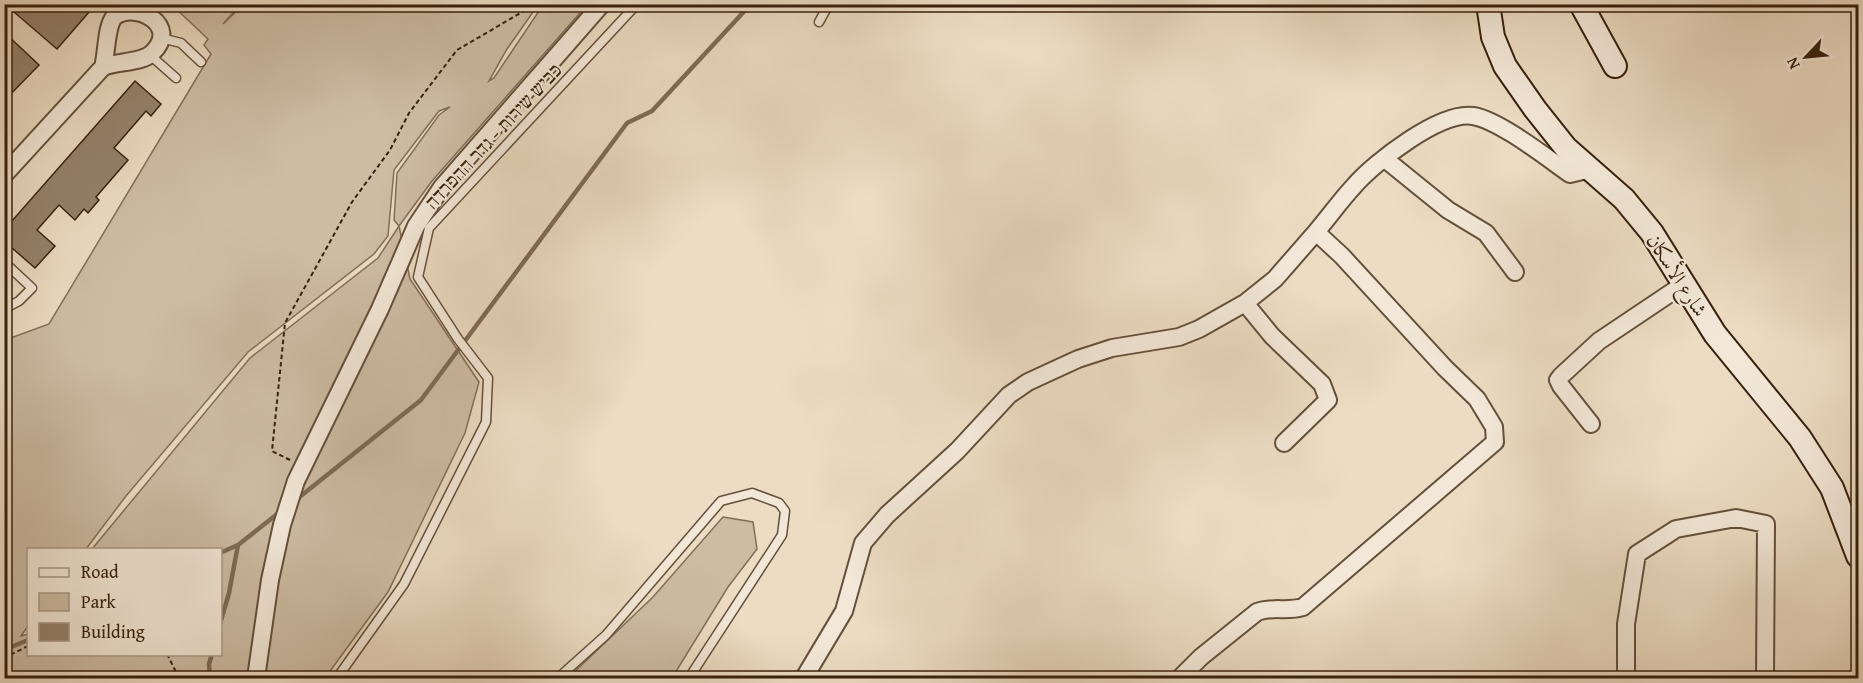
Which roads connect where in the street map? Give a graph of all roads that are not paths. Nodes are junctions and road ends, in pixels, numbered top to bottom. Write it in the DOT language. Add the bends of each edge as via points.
graph roads {
  1 [pos="602,4"];
  2 [pos="636,4"];
  3 [pos="829,4"];
  4 [pos="1488,4"];
  5 [pos="1581,4"];
  6 [pos="819,22"];
  7 [pos="161,38"];
  8 [pos="150,55"];
  9 [pos="201,62"];
  10 [pos="1615,66"];
  11 [pos="103,67"];
  12 [pos="176,78"];
  13 [pos="1384,159"];
  14 [pos="1591,169"];
  15 [pos="4,175"];
  16 [pos="1316,232"];
  17 [pos="4,262"];
  18 [pos="1515,272"];
  19 [pos="1684,284"];
  20 [pos="1245,303"];
  21 [pos="4,309"];
  22 [pos="1592,424"];
  23 [pos="1284,443"];
  24 [pos="1858,556"];
  25 [pos="256,678"];
  26 [pos="337,678"];
  27 [pos="558,678"];
  28 [pos="689,678"];
  29 [pos="804,678"];
  30 [pos="1180,678"];
  31 [pos="1626,678"];
  32 [pos="1765,678"];
  1 -- 25 [label="street" via="442,187 416,226 296,481 270,580"];
  2 -- 26 [label="lane, כביש שירות - גדר ההפרדה" via="429,228 418,277 488,378 486,422 404,584"];
  3 -- 6 [label="lane"];
  4 -- 14 [label="street, شارع الأسكان" via="1493,37 1505,66 1566,148"];
  5 -- 10 [label="street"];
  7 -- 8 [label="street"];
  7 -- 9 [label="lane" via="181,43"];
  7 -- 11 [label="street" via="158,20 146,9 120,11 109,26"];
  8 -- 11 [label="street"];
  8 -- 12 [label="lane"];
  11 -- 15 [label="street"];
  13 -- 14 [label="street" via="1443,120 1460,115 1491,122 1570,174"];
  13 -- 16 [label="street" via="1354,185"];
  13 -- 18 [label="street" via="1448,210 1486,233"];
  14 -- 19 [label="street, شارع الأسكان" via="1624,199 1652,233"];
  16 -- 20 [label="street" via="1275,279"];
  16 -- 30 [label="street" via="1477,399 1494,427 1494,442 1303,607 1257,612"];
  17 -- 21 [label="lane" via="32,288"];
  19 -- 22 [label="street" via="1599,341 1558,380"];
  19 -- 24 [label="street, شارع الأسكان" via="1715,334 1800,438 1832,488"];
  20 -- 23 [label="street" via="1272,336 1322,384 1328,400"];
  20 -- 29 [label="street" via="1179,337 1112,348 1078,359 1009,395 863,543 844,611"];
  27 -- 28 [label="lane" via="606,635 721,501 752,493 778,503 785,511 782,535"];
  31 -- 32 [label="street" via="1626,624 1637,554 1676,529 1736,518 1766,524"];
}
